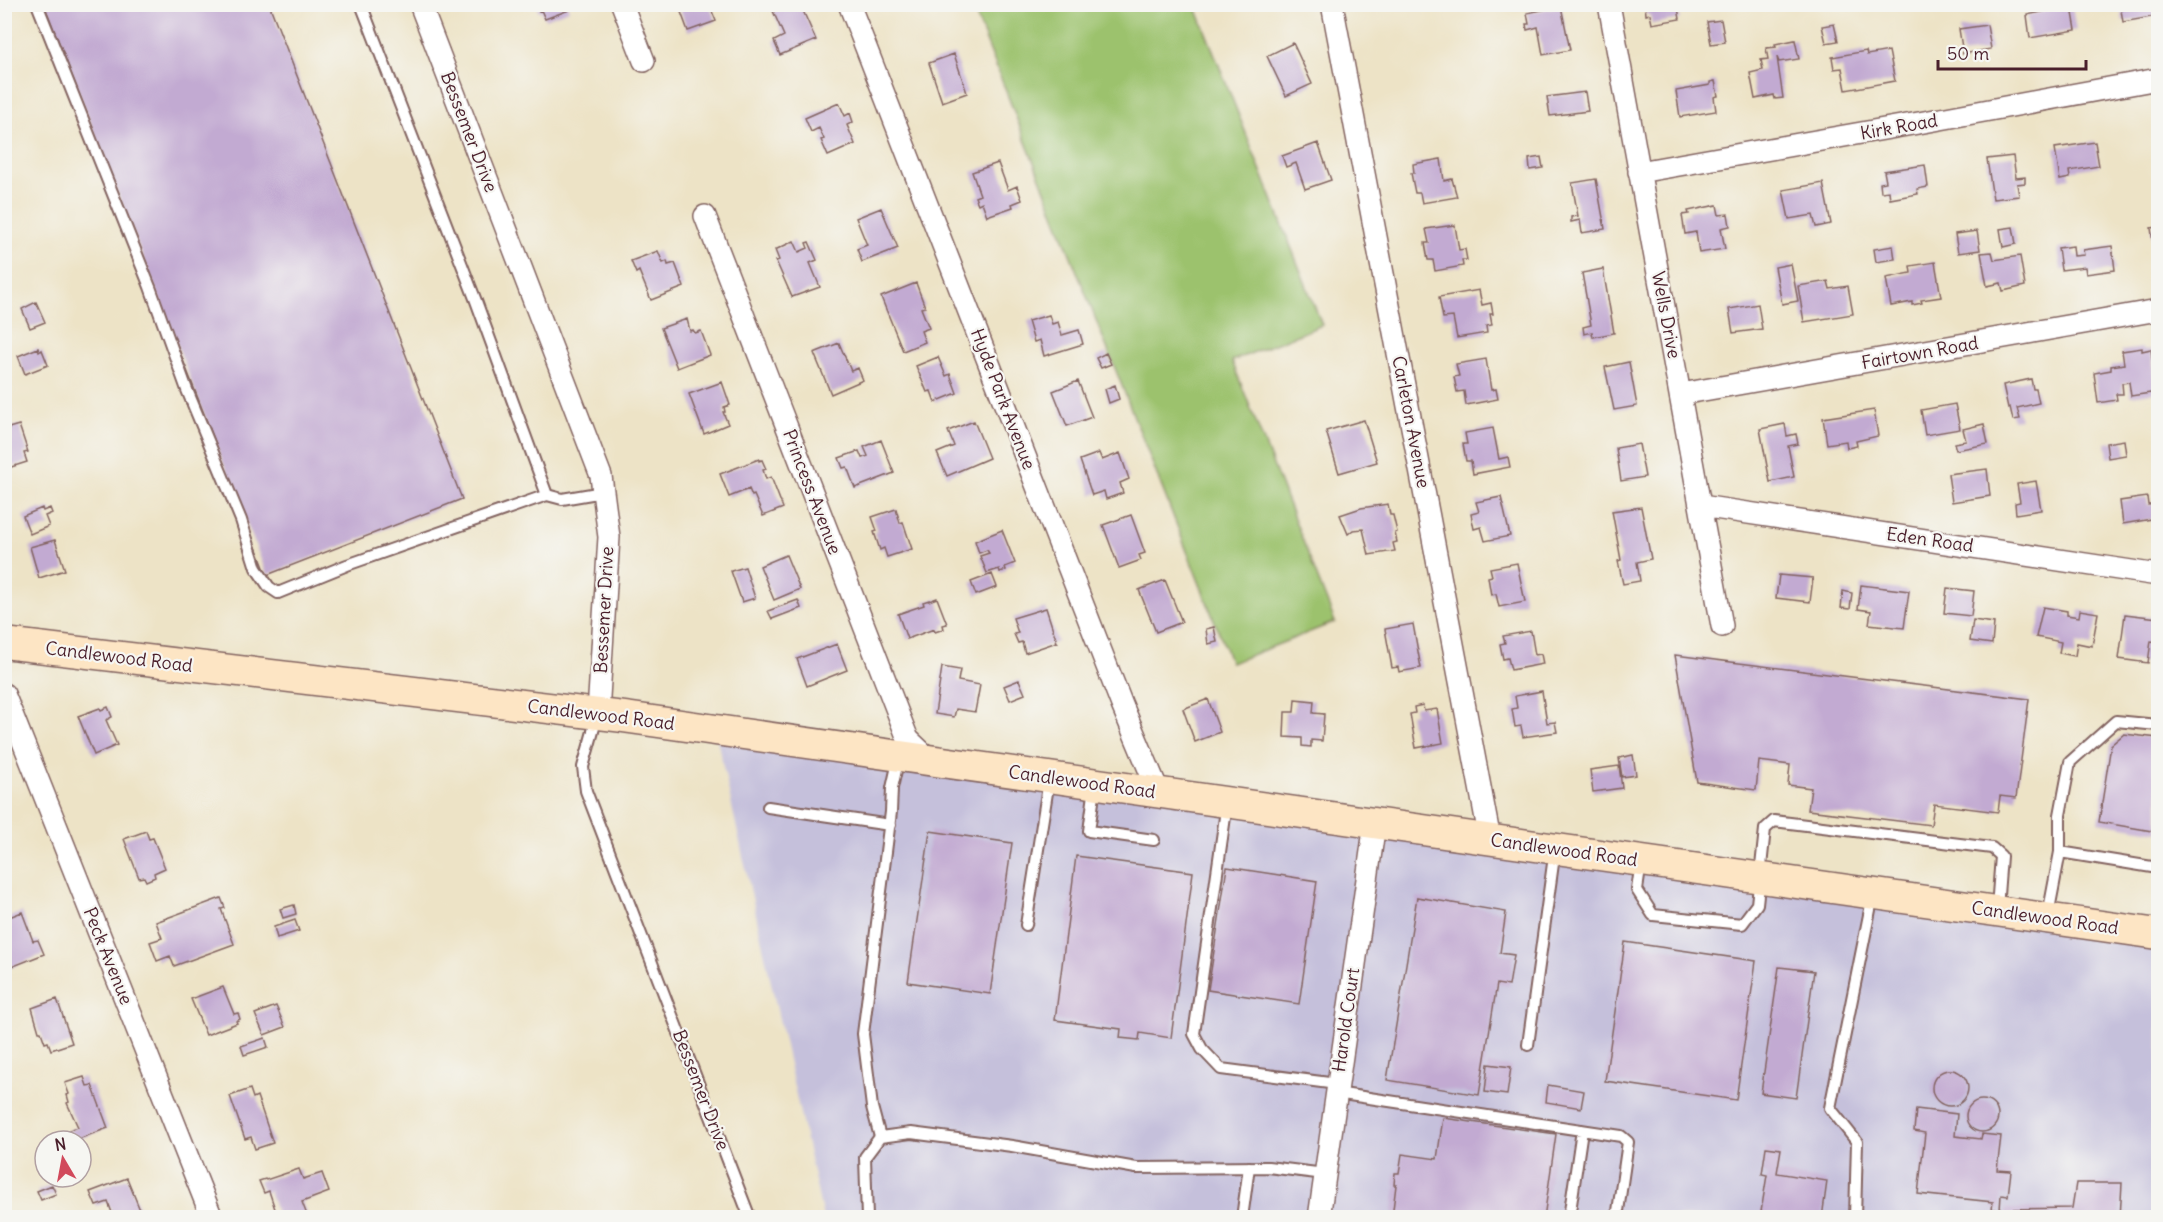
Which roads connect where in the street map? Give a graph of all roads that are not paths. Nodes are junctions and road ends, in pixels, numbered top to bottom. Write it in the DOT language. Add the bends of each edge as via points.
graph roads {
  1 [pos="37,4"];
  2 [pos="361,4"];
  3 [pos="420,4"];
  4 [pos="622,4"];
  5 [pos="849,4"];
  6 [pos="1332,4"];
  7 [pos="1609,4"];
  8 [pos="644,61"];
  9 [pos="2158,83"];
  10 [pos="1639,172"];
  11 [pos="705,216"];
  12 [pos="2158,310"];
  13 [pos="1681,394"];
  14 [pos="603,492"];
  15 [pos="547,495"];
  16 [pos="1701,506"];
  17 [pos="2158,574"];
  18 [pos="1722,626"];
  19 [pos="4,643"];
  20 [pos="4,694"];
  21 [pos="598,713"];
  22 [pos="2158,725"];
  23 [pos="900,756"];
  24 [pos="930,760"];
  25 [pos="1050,777"];
  26 [pos="1095,784"];
  27 [pos="1159,793"];
  28 [pos="1227,802"];
  29 [pos="768,807"];
  30 [pos="1375,824"];
  31 [pos="890,825"];
  32 [pos="1154,840"];
  33 [pos="1490,840"];
  34 [pos="1555,849"];
  35 [pos="2060,852"];
  36 [pos="1641,861"];
  37 [pos="2158,868"];
  38 [pos="1759,878"];
  39 [pos="1873,894"];
  40 [pos="1996,912"];
  41 [pos="2047,919"];
  42 [pos="1026,925"];
  43 [pos="2158,934"];
  44 [pos="1528,1045"];
  45 [pos="1337,1088"];
  46 [pos="1581,1130"];
  47 [pos="880,1137"];
  48 [pos="1249,1167"];
  49 [pos="1325,1174"];
  50 [pos="212,1218"];
  51 [pos="750,1218"];
  52 [pos="867,1218"];
  53 [pos="1242,1218"];
  54 [pos="1319,1218"];
  55 [pos="1569,1218"];
  56 [pos="1617,1218"];
  57 [pos="1855,1218"];
  1 -- 15 [label="lane" via="241,520 256,568 269,586 278,592"];
  2 -- 15 [label="lane"];
  3 -- 14 [label="street, Bessemer Drive" via="601,476"];
  4 -- 8 [label="street"];
  5 -- 27 [label="street, Hyde Park Avenue"];
  6 -- 33 [label="street, Carleton Avenue"];
  7 -- 10 [label="street, Wells Drive"];
  9 -- 10 [label="street, Kirk Road"];
  10 -- 13 [label="street, Wells Drive"];
  11 -- 24 [label="street, Princess Avenue" via="908,739"];
  12 -- 13 [label="street, Fairtown Road"];
  13 -- 16 [label="street, Wells Drive"];
  14 -- 15 [label="lane" via="562,499"];
  14 -- 21 [label="street, Bessemer Drive" via="609,537"];
  16 -- 17 [label="street, Eden Road"];
  16 -- 18 [label="street, Wells Drive"];
  19 -- 21 [label="street, Candlewood Road"];
  20 -- 50 [label="street, Peck Avenue"];
  21 -- 23 [label="street, Candlewood Road"];
  21 -- 51 [label="lane, Bessemer Drive" via="583,767 586,791"];
  22 -- 35 [label="lane" via="2116,721 2070,762 2060,815"];
  23 -- 24 [label="street, Candlewood Road"];
  23 -- 31 [label="lane" via="892,788"];
  24 -- 25 [label="street, Candlewood Road"];
  25 -- 26 [label="street, Candlewood Road"];
  25 -- 42 [label="lane"];
  26 -- 27 [label="street, Candlewood Road"];
  26 -- 32 [label="lane" via="1089,831"];
  27 -- 28 [label="street, Candlewood Road"];
  28 -- 30 [label="street, Candlewood Road"];
  28 -- 45 [label="lane" via="1194,1034 1221,1069"];
  29 -- 31 [label="lane"];
  30 -- 33 [label="street, Candlewood Road"];
  30 -- 45 [label="street, Harold Court"];
  31 -- 47 [label="lane" via="863,1034 872,1107"];
  33 -- 34 [label="street, Candlewood Road"];
  34 -- 36 [label="street, Candlewood Road"];
  34 -- 44 [label="lane"];
  35 -- 37 [label="lane"];
  35 -- 41 [label="lane"];
  36 -- 38 [label="street, Candlewood Road"];
  36 -- 38 [label="lane" via="1636,890 1653,915 1742,924 1757,904"];
  38 -- 39 [label="street, Candlewood Road"];
  38 -- 40 [label="lane" via="1765,829 1774,821 1992,848 2001,856"];
  39 -- 40 [label="street, Candlewood Road"];
  39 -- 57 [label="lane" via="1830,1108 1857,1142"];
  40 -- 41 [label="street, Candlewood Road"];
  41 -- 43 [label="street, Candlewood Road"];
  45 -- 46 [label="lane"];
  45 -- 49 [label="street, Harold Court"];
  46 -- 55 [label="lane"];
  46 -- 56 [label="lane" via="1621,1136 1628,1142"];
  47 -- 48 [label="lane" via="910,1133 1136,1168"];
  47 -- 52 [label="lane" via="865,1157"];
  48 -- 49 [label="lane"];
  48 -- 53 [label="lane"];
  49 -- 54 [label="street, Harold Court"];
}
